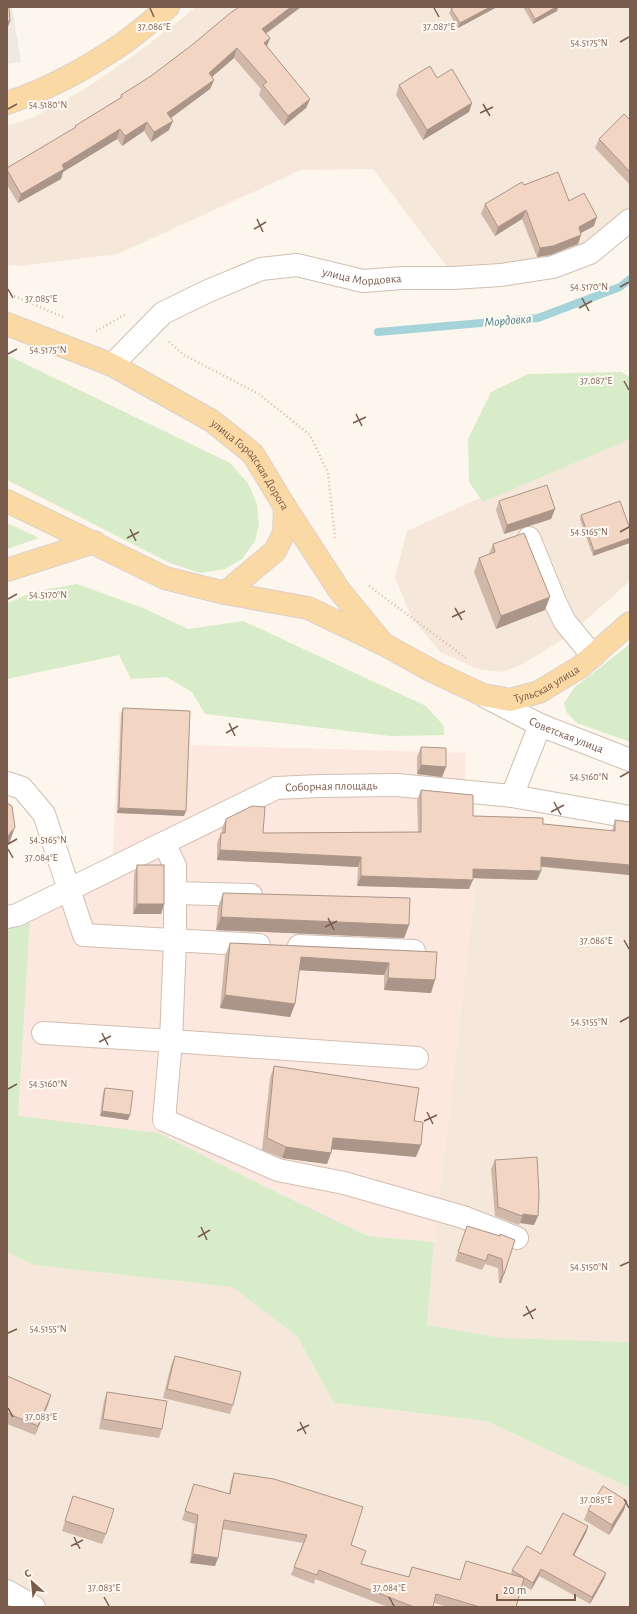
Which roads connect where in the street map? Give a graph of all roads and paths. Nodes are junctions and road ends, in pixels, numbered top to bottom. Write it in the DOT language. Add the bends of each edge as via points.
graph roads {
  1 [pos="168,7"];
  2 [pos="7,103"];
  3 [pos="630,220"];
  4 [pos="7,324"];
  5 [pos="112,365"];
  6 [pos="7,501"];
  7 [pos="285,507"];
  8 [pos="530,538"];
  9 [pos="94,542"];
  10 [pos="7,570"];
  11 [pos="225,593"];
  12 [pos="630,623"];
  13 [pos="385,645"];
  14 [pos="593,656"];
  15 [pos="483,695"];
  16 [pos="540,725"];
  17 [pos="630,760"];
  18 [pos="7,783"];
  19 [pos="512,796"];
  20 [pos="630,817"];
  21 [pos="164,843"];
  22 [pos="68,889"];
  23 [pos="175,893"];
  24 [pos="269,896"];
  25 [pos="7,917"];
  26 [pos="175,941"];
  27 [pos="414,951"];
  28 [pos="43,1033"];
  29 [pos="171,1041"];
  30 [pos="417,1058"];
  31 [pos="518,1238"];
  32 [pos="7,1592"];
  33 [pos="34,1607"];
  1 -- 2 [label="main road" via="125,42 76,72 26,97"];
  3 -- 5 [label="street, улица Мордовка" via="590,253 553,267 501,275 363,281 297,265 261,270 208,291 164,313"];
  4 -- 5 [label="main road, улица Городская Дорога"];
  5 -- 7 [label="main road, улица Городская Дорога" via="218,426 253,454"];
  6 -- 9 [label="main road"];
  7 -- 11 [label="main road, улица Городская Дорога" via="284,533 275,551"];
  7 -- 13 [label="main road, Тульская улица" via="339,590"];
  8 -- 14 [label="street" via="565,622"];
  9 -- 10 [label="main road"];
  9 -- 11 [label="main road" via="165,578"];
  11 -- 13 [label="main road, Тульская улица" via="308,608"];
  12 -- 14 [label="main road, Тульская улица"];
  13 -- 15 [label="main road, Тульская улица"];
  14 -- 15 [label="main road, Тульская улица" via="539,692 510,700"];
  15 -- 16 [label="street, Советская улица"];
  16 -- 17 [label="street, Советская улица"];
  16 -- 19 [label="street"];
  18 -- 22 [label="street" via="22,788 44,814"];
  19 -- 20 [label="street, Соборная площадь"];
  19 -- 21 [label="street, Соборная площадь" via="397,785 276,788"];
  21 -- 22 [label="street, Соборная площадь"];
  21 -- 23 [label="street" via="175,866"];
  22 -- 25 [label="street, Соборная площадь" via="17,915"];
  22 -- 26 [label="street" via="84,935"];
  23 -- 24 [label="street"];
  23 -- 26 [label="street"];
  26 -- 27 [label="street"];
  26 -- 29 [label="street"];
  28 -- 29 [label="street"];
  29 -- 30 [label="street"];
  29 -- 31 [label="street" via="164,1120 278,1170 351,1185 463,1217"];
  32 -- 33 [label="street"];
}
